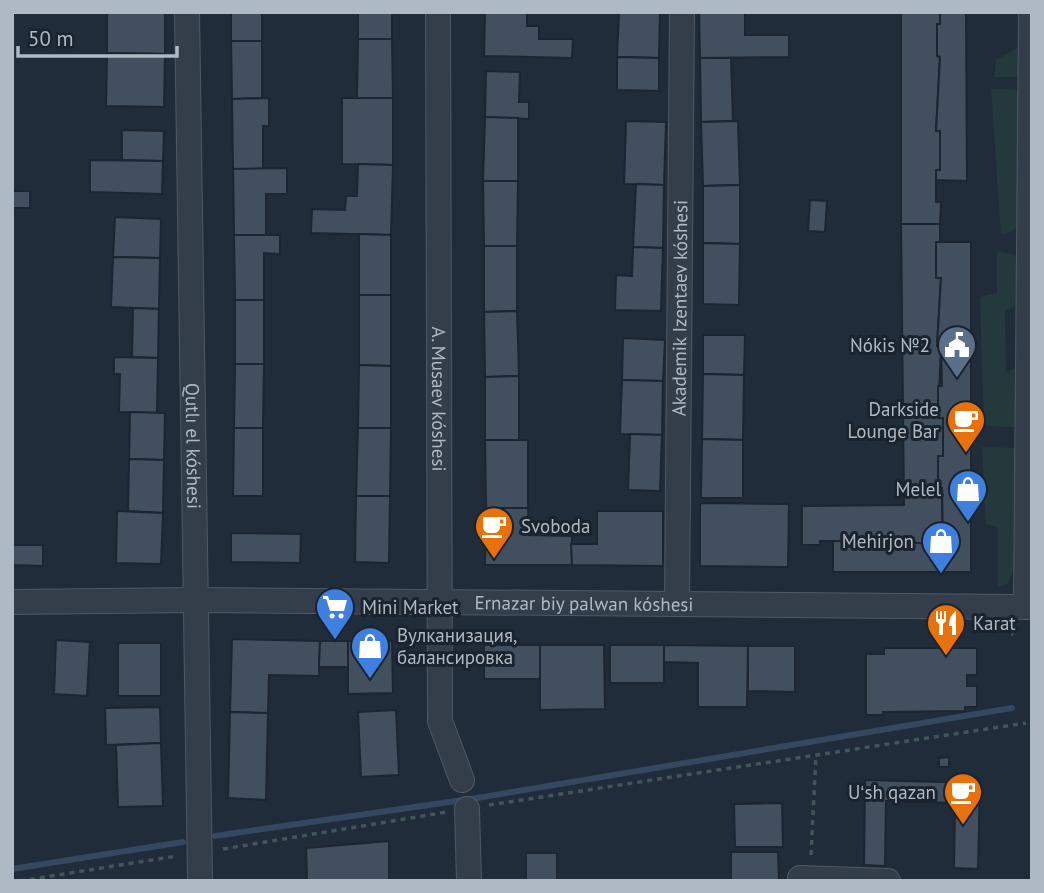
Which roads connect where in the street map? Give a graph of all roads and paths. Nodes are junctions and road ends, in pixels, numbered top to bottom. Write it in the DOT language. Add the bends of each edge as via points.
graph roads {
  1 [pos="187,12"];
  2 [pos="438,12"];
  3 [pos="682,12"];
  4 [pos="1031,12"];
  5 [pos="195,600"];
  6 [pos="12,602"];
  7 [pos="677,602"];
  8 [pos="441,604"];
  9 [pos="1029,607"];
  10 [pos="1026,723"];
  11 [pos="816,755"];
  12 [pos="462,780"];
  13 [pos="467,809"];
  14 [pos="199,852"];
  15 [pos="805,880"];
  16 [pos="20,881"];
  17 [pos="200,881"];
  18 [pos="469,881"];
  19 [pos="888,881"];
  1 -- 5 [label="street, Qutlı el kóshesi"];
  2 -- 8 [label="street, A. Musaev kóshesi"];
  3 -- 7 [label="street, Akademik Izentaev kóshesi"];
  4 -- 9 [label="street"];
  5 -- 6 [label="street, Ernazar biy palwan kóshesi"];
  5 -- 8 [label="street, Ernazar biy palwan kóshesi"];
  5 -- 14 [label="street, Qutlı el kóshesi"];
  7 -- 8 [label="street, Ernazar biy palwan kóshesi"];
  7 -- 9 [label="street, Ernazar biy palwan kóshesi"];
  8 -- 12 [label="street, A. Musaev kóshesi" via="440,721"];
  10 -- 11 [label="path"];
  11 -- 13 [label="path"];
  11 -- 15 [label="path"];
  13 -- 14 [label="path"];
  13 -- 18 [label="street"];
  14 -- 16 [label="path"];
  14 -- 17 [label="street, Qutlı el kóshesi"];
  15 -- 19 [label="street"];
}
